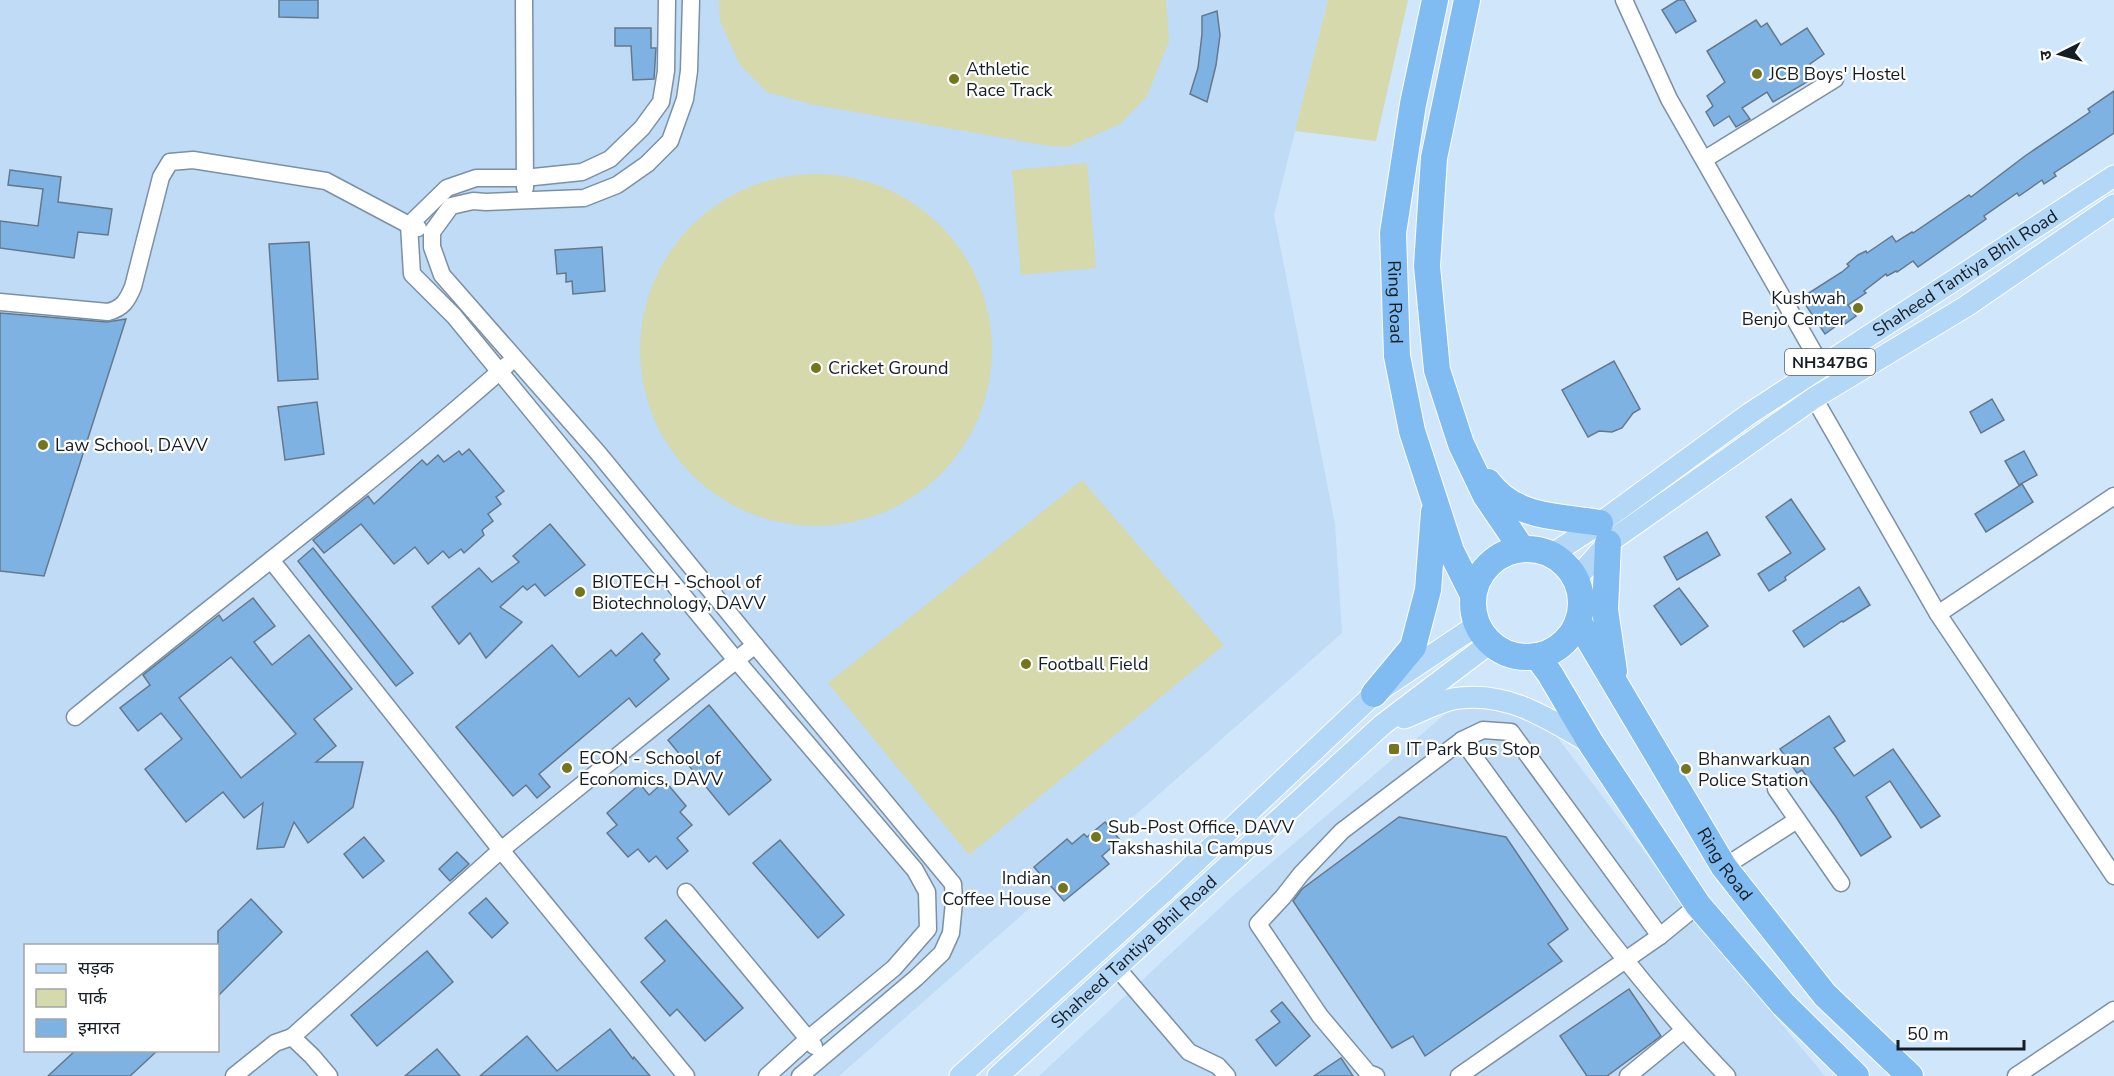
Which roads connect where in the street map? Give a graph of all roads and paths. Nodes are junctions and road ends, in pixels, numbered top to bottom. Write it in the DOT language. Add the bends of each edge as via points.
graph roads {
  1 [pos="524,0"];
  2 [pos="667,0"];
  3 [pos="691,0"];
  4 [pos="1436,0"];
  5 [pos="1467,0"];
  6 [pos="1628,1"];
  7 [pos="1835,79"];
  8 [pos="1705,159"];
  9 [pos="2114,176"];
  10 [pos="524,178"];
  11 [pos="525,201"];
  12 [pos="2114,205"];
  13 [pos="409,225"];
  14 [pos="432,232"];
  15 [pos="1427,266"];
  16 [pos="0,302"];
  17 [pos="515,358"];
  18 [pos="1822,367"];
  19 [pos="499,372"];
  20 [pos="1814,398"];
  21 [pos="2114,496"];
  22 [pos="1435,501"];
  23 [pos="1604,533"];
  24 [pos="1522,549"];
  25 [pos="1551,555"];
  26 [pos="271,560"];
  27 [pos="1575,580"];
  28 [pos="1473,595"];
  29 [pos="1938,614"];
  30 [pos="1578,621"];
  31 [pos="1484,634"];
  32 [pos="755,645"];
  33 [pos="1537,656"];
  34 [pos="736,660"];
  35 [pos="1617,688"];
  36 [pos="1374,693"];
  37 [pos="75,717"];
  38 [pos="1382,725"];
  39 [pos="1462,740"];
  40 [pos="1592,745"];
  41 [pos="1776,789"];
  42 [pos="1797,820"];
  43 [pos="501,850"];
  44 [pos="1724,867"];
  45 [pos="2114,876"];
  46 [pos="1841,883"];
  47 [pos="686,892"];
  48 [pos="1698,905"];
  49 [pos="1660,936"];
  50 [pos="1098,951"];
  51 [pos="1624,960"];
  52 [pos="1117,968"];
  53 [pos="2114,1010"];
  54 [pos="1683,1031"];
  55 [pos="292,1037"];
  56 [pos="808,1039"];
  57 [pos="823,1056"];
  58 [pos="234,1076"];
  59 [pos="329,1076"];
  60 [pos="686,1076"];
  61 [pos="767,1076"];
  62 [pos="800,1076"];
  63 [pos="960,1076"];
  64 [pos="998,1076"];
  65 [pos="1227,1076"];
  66 [pos="1376,1076"];
  67 [pos="1459,1076"];
  68 [pos="1628,1076"];
  69 [pos="1727,1076"];
  70 [pos="1856,1076"];
  71 [pos="1910,1076"];
  72 [pos="2016,1076"];
  1 -- 10 [label="street"];
  2 -- 10 [label="street" via="666,71 661,102 642,128 610,159 582,172"];
  3 -- 11 [label="street" via="686,99 670,141 647,164 617,185 584,198"];
  4 -- 22 [label="highway, Ring Road" via="1413,104 1393,233 1397,356 1412,431"];
  5 -- 15 [label="highway, Ring Road" via="1434,158"];
  6 -- 8 [label="street" via="1669,99"];
  7 -- 8 [label="street"];
  8 -- 18 [label="street"];
  9 -- 18 [label="main road, Shaheed Tantiya Bhil Road / NH347BG"];
  10 -- 11 [label="street"];
  10 -- 13 [label="street" via="476,178 447,188"];
  11 -- 14 [label="street" via="473,201 451,206"];
  12 -- 20 [label="main road, Shaheed Tantiya Bhil Road / NH347BG" via="1965,307"];
  13 -- 14 [label="street"];
  13 -- 16 [label="street" via="327,181 192,160 170,162 161,177 128,300 120,309 108,312"];
  13 -- 19 [label="street" via="412,274 454,316"];
  14 -- 17 [label="street" via="432,247 442,275"];
  15 -- 23 [label="highway" via="1454,399 1478,467 1489,484 1504,500 1526,511"];
  15 -- 24 [label="highway, Ring Road" via="1437,370 1461,444 1486,496"];
  17 -- 19 [label="street"];
  17 -- 32 [label="street"];
  18 -- 23 [label="main road, Shaheed Tantiya Bhil Road / NH347BG" via="1749,414"];
  19 -- 26 [label="street"];
  19 -- 34 [label="street"];
  20 -- 23 [label="main road, Shaheed Tantiya Bhil Road / NH347BG"];
  20 -- 29 [label="street"];
  21 -- 29 [label="street"];
  22 -- 28 [label="highway, Ring Road" via="1451,551"];
  22 -- 36 [label="highway" via="1428,590 1413,647"];
  23 -- 25 [label="main road, Shaheed Tantiya Bhil Road / NH347BG"];
  23 -- 27 [label="main road, Shaheed Tantiya Bhil Road / NH347BG"];
  23 -- 35 [label="highway" via="1608,646"];
  24 -- 25 [label="highway"];
  24 -- 28 [label="highway" via="1499,556 1490,564 1476,583"];
  25 -- 27 [label="highway" via="1563,563"];
  26 -- 37 [label="street"];
  26 -- 43 [label="street"];
  27 -- 30 [label="highway" via="1581,600"];
  28 -- 31 [label="highway"];
  29 -- 45 [label="street"];
  30 -- 33 [label="highway" via="1562,644"];
  30 -- 35 [label="highway, Ring Road"];
  31 -- 33 [label="highway" via="1500,651 1512,656"];
  31 -- 36 [label="main road"];
  31 -- 38 [label="main road, Shaheed Tantiya Bhil Road"];
  32 -- 34 [label="street"];
  32 -- 57 [label="street" via="953,884 951,933 942,953"];
  33 -- 40 [label="highway"];
  34 -- 43 [label="street"];
  34 -- 56 [label="street" via="915,870 927,892 928,929 894,968"];
  35 -- 44 [label="highway, Ring Road"];
  36 -- 50 [label="main road"];
  38 -- 40 [label="main road" via="1458,698 1498,698 1542,715"];
  38 -- 52 [label="main road, Shaheed Tantiya Bhil Road"];
  39 -- 49 [label="street" via="1483,730 1511,732"];
  39 -- 51 [label="street"];
  39 -- 66 [label="street" via="1342,831 1258,924 1320,1016 1368,1073"];
  40 -- 48 [label="highway"];
  41 -- 42 [label="street"];
  42 -- 44 [label="street"];
  42 -- 46 [label="street"];
  43 -- 55 [label="street"];
  43 -- 60 [label="street"];
  44 -- 71 [label="highway, Ring Road" via="1825,995"];
  47 -- 56 [label="street"];
  48 -- 49 [label="street"];
  48 -- 70 [label="highway" via="1784,1004"];
  49 -- 51 [label="street"];
  50 -- 52 [label="main road"];
  50 -- 63 [label="main road"];
  51 -- 54 [label="street"];
  51 -- 67 [label="street"];
  52 -- 64 [label="main road, Shaheed Tantiya Bhil Road"];
  52 -- 65 [label="street" via="1189,1052 1218,1066"];
  53 -- 72 [label="street"];
  54 -- 68 [label="street"];
  54 -- 69 [label="street"];
  55 -- 58 [label="street" via="275,1043"];
  55 -- 59 [label="street"];
  56 -- 57 [label="street"];
  56 -- 61 [label="street"];
  57 -- 62 [label="street"];
}
